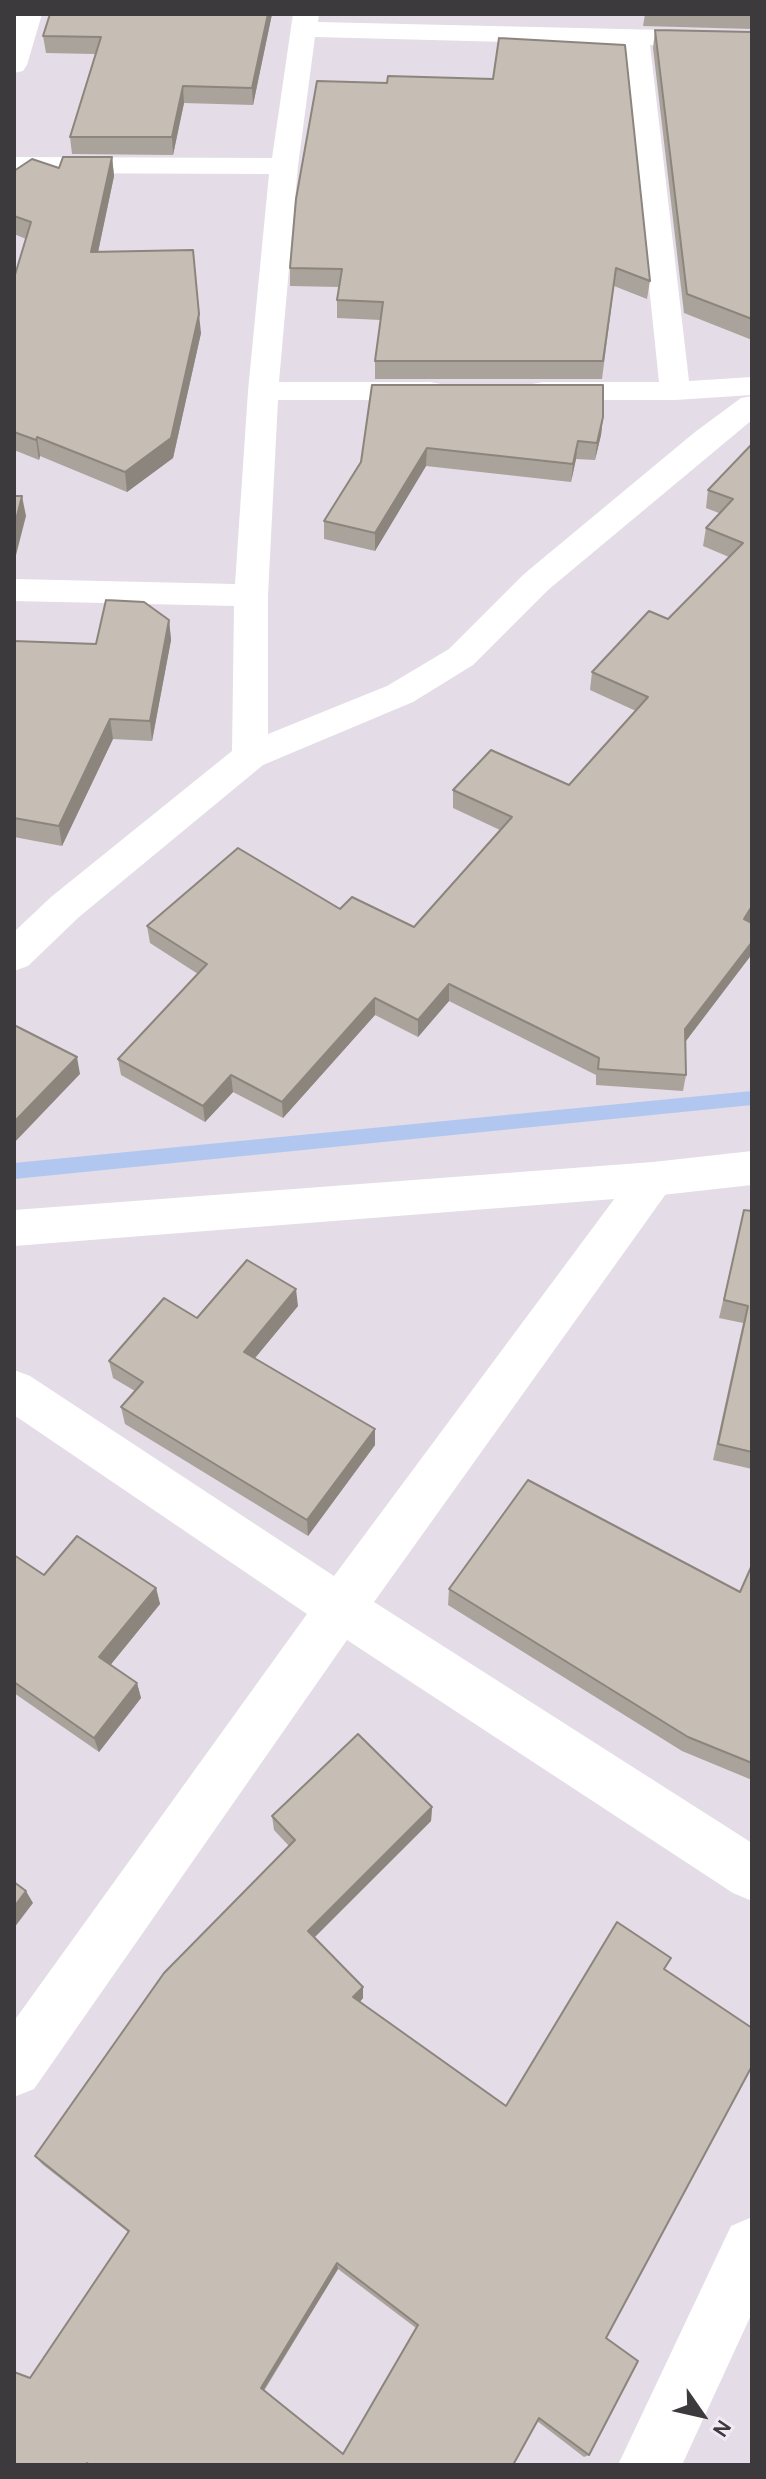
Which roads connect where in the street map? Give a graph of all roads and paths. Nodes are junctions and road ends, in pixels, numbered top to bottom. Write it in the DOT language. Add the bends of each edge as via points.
graph roads {
  1 [pos="29,14"];
  2 [pos="305,22"];
  3 [pos="636,39"];
  4 [pos="752,40"];
  5 [pos="14,65"];
  6 [pos="14,165"];
  7 [pos="284,166"];
  8 [pos="752,386"];
  9 [pos="263,391"];
  10 [pos="453,391"];
  11 [pos="517,391"];
  12 [pos="675,391"];
  13 [pos="752,405"];
  14 [pos="14,590"];
  15 [pos="251,595"];
  16 [pos="250,756"];
  17 [pos="14,956"];
  18 [pos="752,1168"];
  19 [pos="653,1179"];
  20 [pos="14,1228"];
  21 [pos="14,1390"];
  22 [pos="340,1608"];
  23 [pos="752,1874"];
  24 [pos="14,2069"];
  25 [pos="752,2247"];
  26 [pos="649,2465"];
  1 -- 5 [label="street"];
  2 -- 3 [label="street"];
  2 -- 7 [label="street"];
  3 -- 4 [label="street"];
  3 -- 12 [label="street"];
  6 -- 7 [label="street"];
  7 -- 9 [label="street"];
  8 -- 12 [label="street"];
  9 -- 10 [label="street"];
  9 -- 15 [label="street"];
  11 -- 12 [label="street"];
  13 -- 16 [label="street" via="536,582 461,657 400,694"];
  14 -- 15 [label="street"];
  15 -- 16 [label="street"];
  16 -- 17 [label="street" via="65,907"];
  18 -- 19 [label="street"];
  19 -- 20 [label="street"];
  19 -- 22 [label="street"];
  21 -- 22 [label="street"];
  22 -- 23 [label="street"];
  22 -- 24 [label="street"];
  25 -- 26 [label="street"];
}
